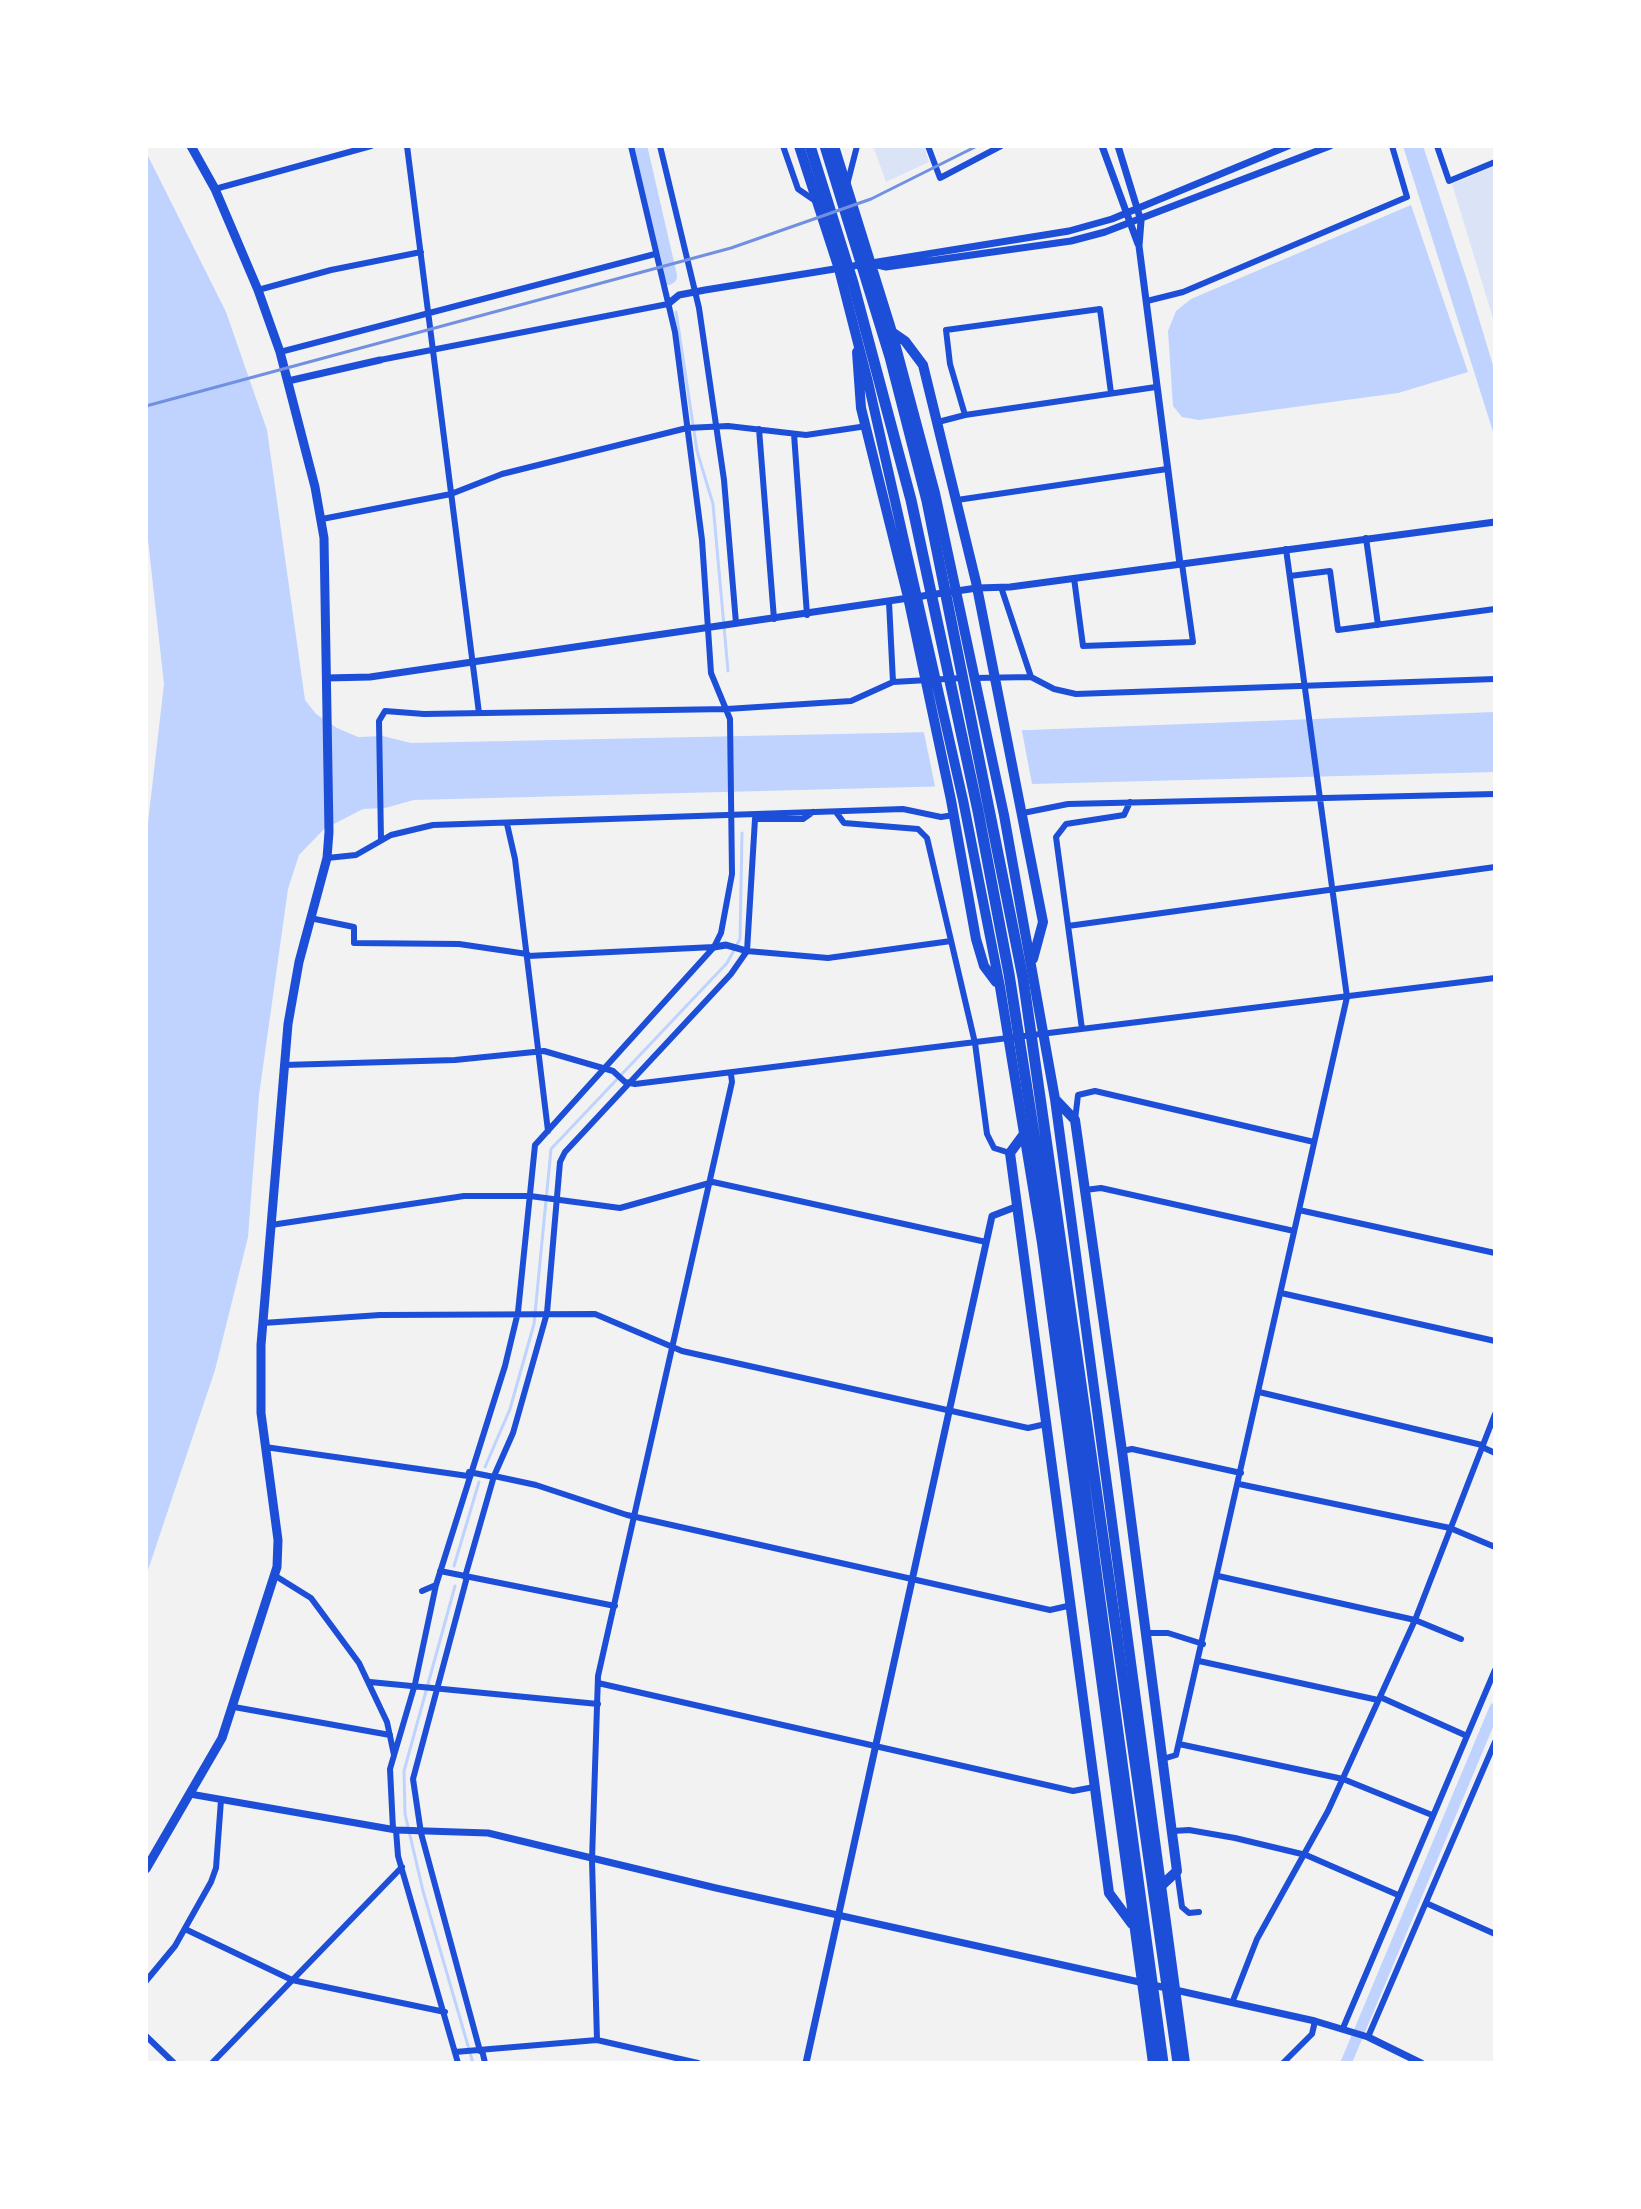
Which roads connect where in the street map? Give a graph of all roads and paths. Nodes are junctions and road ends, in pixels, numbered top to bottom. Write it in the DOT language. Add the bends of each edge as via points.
graph roads {
  1 [pos="191,146"];
  2 [pos="371,146"];
  3 [pos="407,146"];
  4 [pos="631,146"];
  5 [pos="660,146"];
  6 [pos="783,146"];
  7 [pos="799,146"];
  8 [pos="810,146"];
  9 [pos="825,146"];
  10 [pos="834,146"];
  11 [pos="857,146"];
  12 [pos="928,146"];
  13 [pos="1001,146"];
  14 [pos="1102,146"];
  15 [pos="1118,146"];
  16 [pos="1288,146"];
  17 [pos="1330,146"];
  18 [pos="1392,146"];
  19 [pos="1437,146"];
  20 [pos="1495,162"];
  21 [pos="847,186"];
  22 [pos="215,189"];
  23 [pos="817,202"];
  24 [pos="1138,206"];
  25 [pos="1126,213"];
  26 [pos="1141,221"];
  27 [pos="1129,225"];
  28 [pos="1139,246"];
  29 [pos="421,252"];
  30 [pos="655,254"];
  31 [pos="871,263"];
  32 [pos="839,269"];
  33 [pos="258,290"];
  34 [pos="694,292"];
  35 [pos="1147,301"];
  36 [pos="668,304"];
  37 [pos="429,314"];
  38 [pos="892,332"];
  39 [pos="858,346"];
  40 [pos="433,350"];
  41 [pos="280,352"];
  42 [pos="380,360"];
  43 [pos="288,381"];
  44 [pos="1156,387"];
  45 [pos="1111,393"];
  46 [pos="965,415"];
  47 [pos="938,422"];
  48 [pos="715,426"];
  49 [pos="867,426"];
  50 [pos="687,428"];
  51 [pos="759,429"];
  52 [pos="794,434"];
  53 [pos="1167,469"];
  54 [pos="451,494"];
  55 [pos="957,500"];
  56 [pos="322,519"];
  57 [pos="1495,522"];
  58 [pos="1366,538"];
  59 [pos="1286,549"];
  60 [pos="1181,564"];
  61 [pos="1290,576"];
  62 [pos="1074,578"];
  63 [pos="1001,587"];
  64 [pos="977,588"];
  65 [pos="908,597"];
  66 [pos="889,602"];
  67 [pos="1495,609"];
  68 [pos="807,615"];
  69 [pos="774,619"];
  70 [pos="734,623"];
  71 [pos="1378,625"];
  72 [pos="710,626"];
  73 [pos="472,662"];
  74 [pos="1031,677"];
  75 [pos="326,678"];
  76 [pos="1495,679"];
  77 [pos="893,682"];
  78 [pos="1305,687"];
  79 [pos="727,709"];
  80 [pos="479,713"];
  81 [pos="1495,794"];
  82 [pos="1320,798"];
  83 [pos="1130,802"];
  84 [pos="813,812"];
  85 [pos="836,812"];
  86 [pos="1023,812"];
  87 [pos="733,813"];
  88 [pos="1004,815"];
  89 [pos="954,817"];
  90 [pos="967,817"];
  91 [pos="507,824"];
  92 [pos="381,840"];
  93 [pos="327,858"];
  94 [pos="1495,867"];
  95 [pos="1331,889"];
  96 [pos="310,918"];
  97 [pos="1068,926"];
  98 [pos="951,941"];
  99 [pos="714,947"];
  100 [pos="747,951"];
  101 [pos="528,955"];
  102 [pos="1032,965"];
  103 [pos="1495,978"];
  104 [pos="1000,987"];
  105 [pos="1347,997"];
  106 [pos="1082,1029"];
  107 [pos="1043,1035"];
  108 [pos="1008,1039"];
  109 [pos="975,1043"];
  110 [pos="538,1051"];
  111 [pos="284,1065"];
  112 [pos="604,1068"];
  113 [pos="731,1074"];
  114 [pos="628,1082"];
  115 [pos="1055,1099"];
  116 [pos="1075,1120"];
  117 [pos="548,1131"];
  118 [pos="1024,1134"];
  119 [pos="1314,1142"];
  120 [pos="1010,1153"];
  121 [pos="709,1182"];
  122 [pos="1085,1190"];
  123 [pos="530,1196"];
  124 [pos="556,1199"];
  125 [pos="1018,1206"];
  126 [pos="1299,1210"];
  127 [pos="271,1225"];
  128 [pos="1294,1231"];
  129 [pos="986,1242"];
  130 [pos="1495,1253"];
  131 [pos="1281,1293"];
  132 [pos="518,1312"];
  133 [pos="547,1313"];
  134 [pos="263,1323"];
  135 [pos="1495,1341"];
  136 [pos="673,1348"];
  137 [pos="1259,1392"];
  138 [pos="950,1410"];
  139 [pos="1495,1414"];
  140 [pos="1048,1424"];
  141 [pos="1482,1446"];
  142 [pos="265,1447"];
  143 [pos="1122,1451"];
  144 [pos="1495,1453"];
  145 [pos="1241,1473"];
  146 [pos="469,1474"];
  147 [pos="494,1477"];
  148 [pos="1239,1484"];
  149 [pos="635,1517"];
  150 [pos="1450,1528"];
  151 [pos="1495,1547"];
  152 [pos="440,1571"];
  153 [pos="274,1575"];
  154 [pos="1218,1576"];
  155 [pos="466,1577"];
  156 [pos="913,1578"];
  157 [pos="436,1585"];
  158 [pos="422,1591"];
  159 [pos="1072,1605"];
  160 [pos="615,1606"];
  161 [pos="1415,1620"];
  162 [pos="1146,1633"];
  163 [pos="1461,1639"];
  164 [pos="1203,1644"];
  165 [pos="1199,1661"];
  166 [pos="1495,1670"];
  167 [pos="370,1682"];
  168 [pos="598,1683"];
  169 [pos="415,1684"];
  170 [pos="437,1686"];
  171 [pos="1379,1699"];
  172 [pos="598,1704"];
  173 [pos="234,1707"];
  174 [pos="390,1735"];
  175 [pos="1467,1736"];
  176 [pos="1495,1742"];
  177 [pos="1179,1744"];
  178 [pos="875,1745"];
  179 [pos="1493,1751"];
  180 [pos="394,1755"];
  181 [pos="1163,1759"];
  182 [pos="1343,1779"];
  183 [pos="1095,1787"];
  184 [pos="190,1794"];
  185 [pos="221,1800"];
  186 [pos="1432,1815"];
  187 [pos="394,1829"];
  188 [pos="1173,1831"];
  189 [pos="421,1833"];
  190 [pos="1306,1855"];
  191 [pos="592,1860"];
  192 [pos="402,1867"];
  193 [pos="146,1869"];
  194 [pos="1177,1871"];
  195 [pos="1161,1886"];
  196 [pos="1398,1895"];
  197 [pos="1426,1903"];
  198 [pos="1199,1912"];
  199 [pos="838,1915"];
  200 [pos="1134,1926"];
  201 [pos="185,1929"];
  202 [pos="1495,1934"];
  203 [pos="292,1980"];
  204 [pos="146,1981"];
  205 [pos="1141,1983"];
  206 [pos="1175,1991"];
  207 [pos="1232,2003"];
  208 [pos="445,2012"];
  209 [pos="1315,2021"];
  210 [pos="1343,2028"];
  211 [pos="146,2036"];
  212 [pos="1368,2037"];
  213 [pos="597,2040"];
  214 [pos="480,2051"];
  215 [pos="455,2052"];
  216 [pos="1184,2062"];
  217 [pos="174,2063"];
  218 [pos="212,2063"];
  219 [pos="458,2063"];
  220 [pos="485,2063"];
  221 [pos="698,2063"];
  222 [pos="806,2063"];
  223 [pos="1153,2063"];
  224 [pos="1163,2063"];
  225 [pos="1283,2063"];
  226 [pos="1421,2063"];
  1 -- 22 [label="main road"];
  2 -- 22 [label="street"];
  3 -- 29 [label="street"];
  4 -- 30 [label="street"];
  5 -- 34 [label="street"];
  6 -- 23 [label="street" via="798,189"];
  7 -- 23 [label="highway"];
  8 -- 224 [label="highway" via="911,500 1009,974 1052,1248"];
  9 -- 216 [label="highway" via="890,357 927,501 1018,949"];
  10 -- 21 [label="highway"];
  11 -- 21 [label="street"];
  12 -- 13 [label="street" via="940,178"];
  14 -- 25 [label="street"];
  15 -- 24 [label="street"];
  16 -- 24 [label="street"];
  17 -- 26 [label="street"];
  18 -- 35 [label="street" via="1407,197 1183,292"];
  19 -- 20 [label="street" via="1449,181"];
  21 -- 31 [label="highway"];
  22 -- 33 [label="main road"];
  23 -- 32 [label="highway"];
  24 -- 25 [label="street"];
  24 -- 26 [label="street"];
  25 -- 27 [label="street"];
  25 -- 31 [label="street" via="1069,231"];
  26 -- 27 [label="street"];
  26 -- 28 [label="street"];
  27 -- 28 [label="street"];
  27 -- 31 [label="street" via="1059,242 886,267"];
  28 -- 35 [label="street"];
  29 -- 33 [label="street"];
  29 -- 37 [label="street"];
  30 -- 36 [label="street"];
  30 -- 37 [label="street"];
  31 -- 32 [label="street"];
  31 -- 38 [label="highway"];
  32 -- 34 [label="street"];
  32 -- 39 [label="highway"];
  33 -- 41 [label="main road"];
  34 -- 36 [label="street"];
  34 -- 48 [label="street"];
  35 -- 44 [label="street"];
  36 -- 40 [label="street"];
  36 -- 50 [label="street"];
  37 -- 40 [label="street"];
  37 -- 41 [label="street"];
  38 -- 47 [label="highway" via="923,365"];
  38 -- 88 [label="highway" via="939,507"];
  39 -- 49 [label="highway" via="856,371"];
  39 -- 90 [label="highway"];
  40 -- 42 [label="street"];
  40 -- 54 [label="street"];
  41 -- 43 [label="main road"];
  42 -- 43 [label="street"];
  43 -- 56 [label="main road"];
  44 -- 45 [label="street"];
  44 -- 53 [label="street"];
  45 -- 46 [label="street"];
  45 -- 46 [label="street" via="1100,309 946,330"];
  46 -- 47 [label="street"];
  47 -- 55 [label="highway"];
  48 -- 50 [label="street"];
  48 -- 51 [label="street"];
  48 -- 70 [label="street" via="728,519"];
  49 -- 52 [label="street"];
  49 -- 65 [label="highway"];
  50 -- 54 [label="street" via="502,474"];
  50 -- 72 [label="street"];
  51 -- 52 [label="street"];
  51 -- 69 [label="street"];
  52 -- 68 [label="street"];
  53 -- 55 [label="street"];
  53 -- 60 [label="street"];
  54 -- 56 [label="street"];
  54 -- 73 [label="street"];
  55 -- 64 [label="highway"];
  56 -- 75 [label="main road"];
  57 -- 58 [label="street"];
  58 -- 59 [label="street"];
  58 -- 71 [label="street"];
  59 -- 60 [label="street"];
  59 -- 61 [label="street"];
  60 -- 62 [label="street"];
  60 -- 62 [label="street" via="1193,642 1083,646"];
  61 -- 71 [label="street" via="1330,571 1338,630"];
  61 -- 78 [label="street"];
  62 -- 63 [label="street"];
  63 -- 64 [label="street"];
  63 -- 74 [label="street"];
  64 -- 65 [label="street"];
  64 -- 86 [label="highway"];
  65 -- 66 [label="street"];
  65 -- 89 [label="highway"];
  66 -- 68 [label="street"];
  66 -- 77 [label="street"];
  67 -- 71 [label="street"];
  68 -- 69 [label="street"];
  69 -- 70 [label="street"];
  70 -- 72 [label="street"];
  72 -- 73 [label="street"];
  72 -- 79 [label="street" via="712,676"];
  73 -- 75 [label="street"];
  73 -- 80 [label="street"];
  74 -- 77 [label="street"];
  74 -- 78 [label="street" via="1076,694"];
  75 -- 93 [label="main road"];
  76 -- 78 [label="street"];
  77 -- 79 [label="street" via="851,701"];
  78 -- 82 [label="street"];
  79 -- 80 [label="street"];
  79 -- 87 [label="street"];
  80 -- 92 [label="street" via="385,711 379,716"];
  81 -- 82 [label="street"];
  82 -- 83 [label="street"];
  82 -- 95 [label="street"];
  83 -- 86 [label="street"];
  83 -- 97 [label="street" via="1124,815 1066,824 1056,837"];
  84 -- 85 [label="street"];
  84 -- 87 [label="street"];
  84 -- 100 [label="street" via="803,819 755,819"];
  85 -- 89 [label="street" via="903,809"];
  85 -- 98 [label="street" via="844,823 910,828 927,838"];
  86 -- 88 [label="street"];
  86 -- 102 [label="highway" via="1043,922"];
  87 -- 91 [label="street"];
  87 -- 99 [label="street" via="732,874"];
  88 -- 102 [label="highway"];
  89 -- 90 [label="street"];
  89 -- 104 [label="highway" via="976,939 984,966"];
  90 -- 104 [label="highway"];
  91 -- 92 [label="street" via="433,825"];
  91 -- 101 [label="street"];
  92 -- 93 [label="street" via="356,855"];
  93 -- 96 [label="main road"];
  94 -- 95 [label="street"];
  95 -- 97 [label="street"];
  95 -- 105 [label="street"];
  96 -- 101 [label="street" via="354,927 354,943 459,944"];
  96 -- 111 [label="main road"];
  97 -- 106 [label="street"];
  98 -- 100 [label="street" via="828,958"];
  98 -- 109 [label="street"];
  99 -- 100 [label="street"];
  99 -- 101 [label="street"];
  99 -- 112 [label="street"];
  100 -- 114 [label="street"];
  101 -- 110 [label="street"];
  102 -- 107 [label="highway"];
  103 -- 105 [label="street"];
  104 -- 108 [label="highway"];
  105 -- 106 [label="street"];
  105 -- 119 [label="street"];
  106 -- 107 [label="street"];
  107 -- 108 [label="street"];
  107 -- 115 [label="highway"];
  108 -- 109 [label="street"];
  108 -- 118 [label="highway"];
  109 -- 113 [label="street"];
  109 -- 120 [label="street" via="990,1143"];
  110 -- 111 [label="street" via="455,1060"];
  110 -- 112 [label="street"];
  110 -- 117 [label="street"];
  111 -- 127 [label="main road"];
  112 -- 114 [label="street"];
  112 -- 117 [label="street"];
  113 -- 114 [label="street"];
  113 -- 121 [label="street"];
  114 -- 124 [label="street" via="565,1152"];
  115 -- 116 [label="highway"];
  115 -- 195 [label="highway"];
  116 -- 119 [label="street" via="1078,1095 1095,1091"];
  116 -- 122 [label="highway"];
  117 -- 123 [label="street" via="533,1151"];
  118 -- 120 [label="highway"];
  118 -- 200 [label="highway"];
  119 -- 126 [label="street"];
  120 -- 125 [label="highway"];
  121 -- 124 [label="street" via="620,1208"];
  121 -- 129 [label="street"];
  121 -- 136 [label="street"];
  122 -- 128 [label="street" via="1101,1188"];
  122 -- 143 [label="highway"];
  123 -- 124 [label="street"];
  123 -- 127 [label="street" via="464,1196"];
  123 -- 132 [label="street"];
  124 -- 133 [label="street"];
  125 -- 129 [label="street" via="992,1216"];
  125 -- 140 [label="highway"];
  126 -- 128 [label="street"];
  126 -- 130 [label="street"];
  127 -- 134 [label="main road"];
  128 -- 131 [label="street"];
  129 -- 138 [label="street"];
  131 -- 135 [label="street"];
  131 -- 137 [label="street"];
  132 -- 133 [label="street"];
  132 -- 134 [label="street"];
  132 -- 146 [label="street"];
  133 -- 136 [label="street" via="602,1316"];
  133 -- 147 [label="street" via="513,1433"];
  134 -- 142 [label="main road" via="259,1376"];
  136 -- 138 [label="street"];
  136 -- 149 [label="street"];
  137 -- 141 [label="street"];
  137 -- 145 [label="street"];
  138 -- 140 [label="street" via="1028,1428"];
  138 -- 156 [label="street"];
  139 -- 141 [label="street"];
  140 -- 159 [label="highway"];
  141 -- 144 [label="street"];
  141 -- 150 [label="street"];
  142 -- 146 [label="street"];
  142 -- 153 [label="main road" via="278,1540"];
  143 -- 145 [label="street"];
  143 -- 162 [label="highway"];
  145 -- 148 [label="street"];
  146 -- 147 [label="street"];
  146 -- 152 [label="street"];
  147 -- 149 [label="street"];
  147 -- 155 [label="street"];
  148 -- 150 [label="street"];
  148 -- 154 [label="street"];
  149 -- 156 [label="street"];
  149 -- 160 [label="street"];
  150 -- 151 [label="street"];
  150 -- 161 [label="street"];
  152 -- 155 [label="street"];
  152 -- 157 [label="street"];
  153 -- 167 [label="street" via="311,1598"];
  153 -- 173 [label="main road"];
  154 -- 161 [label="street"];
  154 -- 164 [label="street"];
  155 -- 160 [label="street"];
  155 -- 170 [label="street"];
  156 -- 159 [label="street" via="1050,1610"];
  156 -- 178 [label="street"];
  157 -- 158 [label="street"];
  157 -- 169 [label="street"];
  159 -- 183 [label="highway"];
  160 -- 168 [label="street"];
  161 -- 163 [label="street"];
  161 -- 171 [label="street"];
  162 -- 164 [label="street" via="1168,1633"];
  162 -- 181 [label="highway"];
  164 -- 165 [label="street"];
  165 -- 171 [label="street"];
  165 -- 177 [label="street"];
  166 -- 175 [label="street"];
  167 -- 169 [label="street"];
  167 -- 174 [label="street"];
  168 -- 172 [label="street"];
  168 -- 178 [label="street"];
  169 -- 170 [label="street"];
  169 -- 180 [label="street"];
  170 -- 172 [label="street"];
  170 -- 189 [label="street" via="413,1773"];
  171 -- 175 [label="street"];
  171 -- 182 [label="street"];
  172 -- 191 [label="street"];
  173 -- 174 [label="street"];
  173 -- 184 [label="main road"];
  174 -- 180 [label="street"];
  175 -- 186 [label="street"];
  176 -- 179 [label="street"];
  177 -- 181 [label="street" via="1176,1755"];
  177 -- 182 [label="street"];
  178 -- 183 [label="street" via="1073,1791"];
  178 -- 199 [label="street"];
  179 -- 197 [label="street"];
  180 -- 187 [label="street" via="389,1778"];
  181 -- 188 [label="highway"];
  182 -- 186 [label="street"];
  182 -- 190 [label="street"];
  183 -- 200 [label="highway" via="1109,1893"];
  184 -- 185 [label="street"];
  184 -- 193 [label="main road"];
  185 -- 187 [label="street"];
  185 -- 201 [label="street" via="215,1871"];
  186 -- 196 [label="street"];
  187 -- 189 [label="street"];
  187 -- 192 [label="street"];
  188 -- 190 [label="street" via="1235,1838"];
  188 -- 194 [label="highway"];
  189 -- 191 [label="street" via="488,1833"];
  189 -- 214 [label="street"];
  190 -- 196 [label="street"];
  190 -- 207 [label="street" via="1261,1930"];
  191 -- 199 [label="street"];
  191 -- 213 [label="street"];
  192 -- 203 [label="street"];
  192 -- 208 [label="street"];
  194 -- 195 [label="highway"];
  194 -- 198 [label="street" via="1182,1907"];
  195 -- 206 [label="highway"];
  196 -- 210 [label="street"];
  197 -- 202 [label="street"];
  197 -- 212 [label="street"];
  199 -- 205 [label="street"];
  199 -- 222 [label="street"];
  200 -- 205 [label="highway"];
  201 -- 203 [label="street"];
  201 -- 204 [label="street"];
  203 -- 208 [label="street"];
  203 -- 218 [label="street"];
  205 -- 206 [label="street"];
  205 -- 223 [label="highway"];
  206 -- 207 [label="street"];
  206 -- 216 [label="highway"];
  207 -- 209 [label="street"];
  208 -- 215 [label="street"];
  209 -- 210 [label="street"];
  209 -- 225 [label="street" via="1312,2034"];
  210 -- 212 [label="street"];
  211 -- 217 [label="street"];
  212 -- 226 [label="street"];
  213 -- 214 [label="street"];
  213 -- 221 [label="street"];
  214 -- 215 [label="street"];
  214 -- 220 [label="street"];
  215 -- 219 [label="street"];
}
